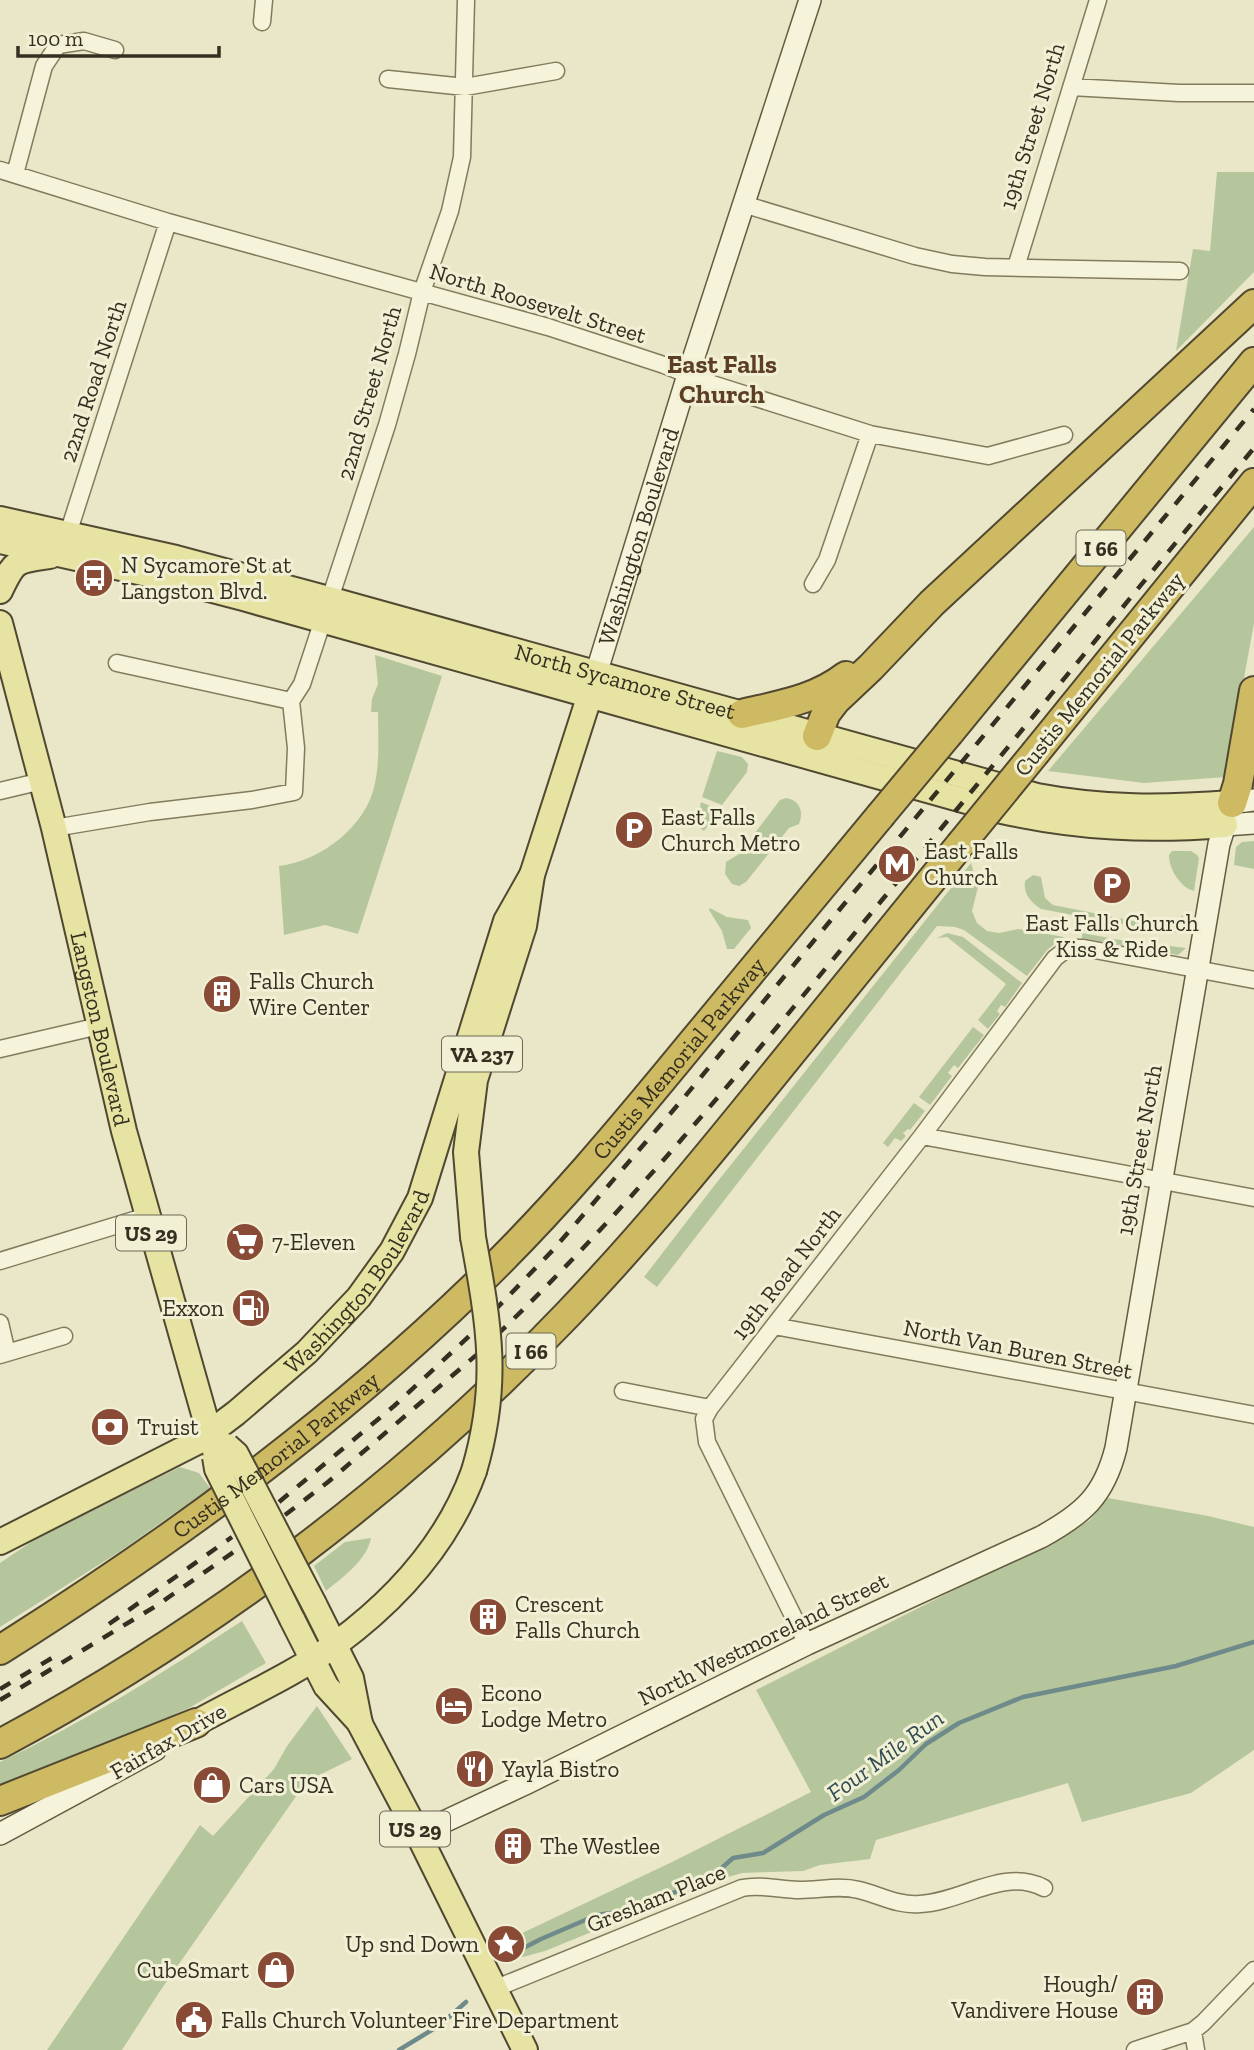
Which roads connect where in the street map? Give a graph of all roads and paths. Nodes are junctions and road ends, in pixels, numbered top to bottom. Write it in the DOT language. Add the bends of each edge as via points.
graph roads {
  1 [pos="264,0"];
  2 [pos="466,0"];
  3 [pos="810,0"];
  4 [pos="1098,0"];
  5 [pos="262,22"];
  6 [pos="115,50"];
  7 [pos="555,71"];
  8 [pos="388,79"];
  9 [pos="465,87"];
  10 [pos="1071,87"];
  11 [pos="1254,93"];
  12 [pos="7,172"];
  13 [pos="743,204"];
  14 [pos="168,222"];
  15 [pos="1016,267"];
  16 [pos="1180,271"];
  17 [pos="422,292"];
  18 [pos="1254,304"];
  19 [pos="1254,362"];
  20 [pos="688,376"];
  21 [pos="870,434"];
  22 [pos="1064,435"];
  23 [pos="1254,483"];
  24 [pos="0,519"];
  25 [pos="0,541"];
  26 [pos="64,544"];
  27 [pos="813,584"];
  28 [pos="0,592"];
  29 [pos="326,609"];
  30 [pos="0,623"];
  31 [pos="907,629"];
  32 [pos="117,663"];
  33 [pos="593,684"];
  34 [pos="1254,691"];
  35 [pos="291,701"];
  36 [pos="742,714"];
  37 [pos="813,746"];
  38 [pos="43,781"];
  39 [pos="0,791"];
  40 [pos="1237,809"];
  41 [pos="1254,823"];
  42 [pos="54,828"];
  43 [pos="532,875"];
  44 [pos="1198,969"];
  45 [pos="1254,980"];
  46 [pos="99,1026"];
  47 [pos="0,1049"];
  48 [pos="922,1136"];
  49 [pos="1161,1181"];
  50 [pos="1254,1198"];
  51 [pos="146,1216"];
  52 [pos="0,1261"];
  53 [pos="0,1323"];
  54 [pos="774,1326"];
  55 [pos="64,1336"];
  56 [pos="3,1354"];
  57 [pos="623,1391"];
  58 [pos="1124,1391"];
  59 [pos="710,1408"];
  60 [pos="1254,1415"];
  61 [pos="217,1445"];
  62 [pos="1089,1503"];
  63 [pos="0,1542"];
  64 [pos="807,1644"];
  65 [pos="335,1645"];
  66 [pos="0,1650"];
  67 [pos="312,1659"];
  68 [pos="197,1723"];
  69 [pos="360,1724"];
  70 [pos="0,1744"];
  71 [pos="0,1801"];
  72 [pos="0,1834"];
  73 [pos="418,1834"];
  74 [pos="1044,1888"];
  75 [pos="1254,1970"];
  76 [pos="494,1989"];
  77 [pos="1193,2031"];
  78 [pos="525,2050"];
  79 [pos="1135,2050"];
  80 [pos="1196,2050"];
  1 -- 5 [label="street"];
  2 -- 9 [label="street, 22nd Street North"];
  3 -- 13 [label="street, Washington Boulevard / VA 237"];
  4 -- 10 [label="street, 19th Street North"];
  6 -- 12 [label="street" via="84,41 58,45 44,66"];
  7 -- 9 [label="street"];
  8 -- 9 [label="street"];
  9 -- 17 [label="street, 22nd Street North" via="462,157 450,211"];
  10 -- 11 [label="street"];
  10 -- 15 [label="street, 19th Street North"];
  12 -- 14 [label="street, North Roosevelt Street"];
  13 -- 15 [label="street" via="933,261"];
  13 -- 20 [label="street, Washington Boulevard / VA 237"];
  14 -- 17 [label="street, North Roosevelt Street"];
  14 -- 26 [label="street, 22nd Road North"];
  15 -- 16 [label="street"];
  17 -- 20 [label="street, North Roosevelt Street" via="548,327"];
  17 -- 29 [label="street, 22nd Street North" via="387,425"];
  18 -- 31 [label="highway"];
  19 -- 66 [label="highway, Custis Memorial Parkway / I 66, bridge" via="608,1145 477,1284 384,1370 268,1466 142,1557"];
  20 -- 21 [label="street, North Roosevelt Street"];
  20 -- 33 [label="street, Washington Boulevard / VA 237"];
  21 -- 22 [label="street, North Roosevelt Street" via="988,456"];
  21 -- 27 [label="street" via="827,560"];
  23 -- 70 [label="highway, Custis Memorial Parkway / I 66, bridge" via="662,1211 582,1299 488,1392 361,1503 242,1594 107,1683"];
  24 -- 26 [label="main road, North Sycamore Street"];
  25 -- 26 [label="main road, North Sycamore Street"];
  26 -- 28 [label="main road" via="18,562"];
  26 -- 29 [label="main road, North Sycamore Street" via="170,579"];
  29 -- 33 [label="main road, North Sycamore Street"];
  29 -- 35 [label="street, 22nd Street North" via="302,684"];
  30 -- 38 [label="main road, Langston Boulevard / US 29"];
  31 -- 36 [label="highway" via="825,690"];
  31 -- 37 [label="highway" via="835,700"];
  32 -- 35 [label="street"];
  33 -- 36 [label="main road, North Sycamore Street"];
  33 -- 37 [label="main road, North Sycamore Street"];
  33 -- 43 [label="main road, Washington Boulevard / VA 237"];
  34 -- 40 [label="highway"];
  35 -- 42 [label="street" via="294,792"];
  36 -- 37 [label="main road, North Sycamore Street"];
  37 -- 40 [label="main road, North Sycamore Street" via="1068,802"];
  38 -- 39 [label="street"];
  38 -- 42 [label="main road, Langston Boulevard / US 29"];
  40 -- 41 [label="street, North Sycamore Street"];
  40 -- 44 [label="street, 19th Street North" via="1216,862"];
  42 -- 46 [label="main road, Langston Boulevard / US 29"];
  43 -- 61 [label="main road, Washington Boulevard / VA 237" via="506,921 425,1182 400,1237 337,1323"];
  43 -- 65 [label="main road, Washington Boulevard / VA 237, bridge" via="524,926 472,1098 466,1152 491,1370 487,1420 474,1471 456,1513 427,1558 392,1597"];
  44 -- 45 [label="street"];
  44 -- 48 [label="street, 19th Road North" via="1068,948 1055,958"];
  44 -- 49 [label="street, 19th Street North"];
  46 -- 47 [label="street"];
  46 -- 51 [label="main road, Langston Boulevard / US 29"];
  48 -- 49 [label="street"];
  48 -- 54 [label="street, 19th Road North"];
  49 -- 50 [label="street"];
  49 -- 58 [label="street, 19th Street North"];
  51 -- 52 [label="street"];
  51 -- 61 [label="main road, Langston Boulevard / US 29" via="188,1364"];
  53 -- 56 [label="street"];
  54 -- 58 [label="street, North Van Buren Street"];
  54 -- 59 [label="street, 19th Road North"];
  55 -- 56 [label="street"];
  57 -- 59 [label="street"];
  58 -- 60 [label="street, North Van Buren Street"];
  58 -- 62 [label="street, 19th Street North" via="1110,1469"];
  59 -- 64 [label="street" via="704,1419 707,1442"];
  61 -- 63 [label="main road, Washington Boulevard" via="189,1447"];
  61 -- 65 [label="main road, Langston Boulevard / US 29, bridge" via="236,1454"];
  61 -- 67 [label="main road, Langston Boulevard / US 29, bridge" via="217,1469"];
  62 -- 64 [label="street, North Westmoreland Street" via="1072,1520 1041,1537"];
  64 -- 73 [label="street, North Westmoreland Street"];
  65 -- 67 [label="main road, Fairfax Drive"];
  65 -- 69 [label="main road, Langston Boulevard / US 29" via="351,1678"];
  67 -- 68 [label="main road, Fairfax Drive"];
  67 -- 69 [label="main road, Langston Boulevard / US 29" via="332,1695"];
  68 -- 71 [label="highway"];
  68 -- 72 [label="street, Fairfax Drive"];
  69 -- 73 [label="main road, Langston Boulevard / US 29"];
  73 -- 76 [label="main road, Langston Boulevard / US 29"];
  74 -- 76 [label="street, Gresham Place" via="1014,1880 914,1905 848,1888 797,1890 756,1885"];
  75 -- 77 [label="street"];
  76 -- 78 [label="main road, US 29"];
  77 -- 79 [label="street"];
  77 -- 80 [label="street"];
}
